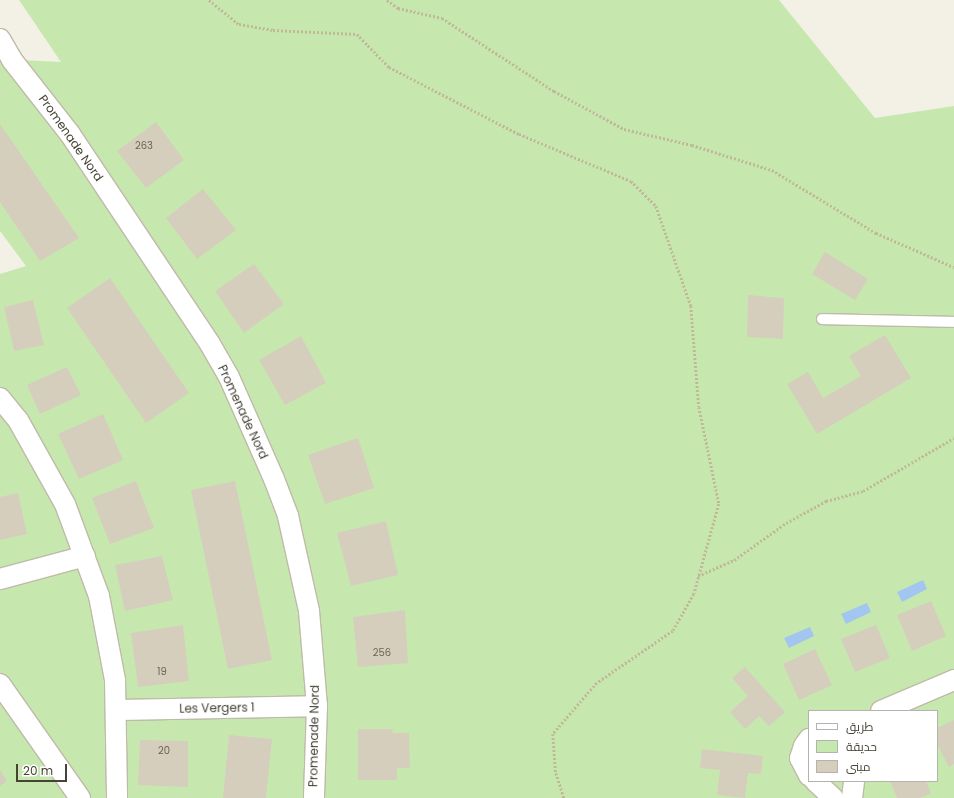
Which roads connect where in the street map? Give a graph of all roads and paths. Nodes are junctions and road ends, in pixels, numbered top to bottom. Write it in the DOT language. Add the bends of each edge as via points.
graph roads {
  1 [pos="209,0"];
  2 [pos="387,0"];
  3 [pos="0,39"];
  4 [pos="954,267"];
  5 [pos="822,319"];
  6 [pos="954,322"];
  7 [pos="0,398"];
  8 [pos="954,438"];
  9 [pos="85,556"];
  10 [pos="697,577"];
  11 [pos="0,579"];
  12 [pos="954,680"];
  13 [pos="0,684"];
  14 [pos="317,706"];
  15 [pos="116,710"];
  16 [pos="885,710"];
  17 [pos="808,740"];
  18 [pos="808,774"];
  19 [pos="816,782"];
  20 [pos="854,782"];
  21 [pos="80,798"];
  22 [pos="117,798"];
  23 [pos="314,798"];
  24 [pos="564,798"];
  25 [pos="833,798"];
  26 [pos="852,798"];
  1 -- 10 [label="path" via="239,24 273,30 357,34 388,67 519,134 631,181 656,206 691,306 699,407 719,504"];
  2 -- 4 [label="path" via="398,8 442,18 554,91 624,129 692,145 772,170 876,233"];
  3 -- 14 [label="street, Promenade Nord" via="12,60 70,134 150,251 229,377 288,516 309,611"];
  5 -- 6 [label="lane"];
  7 -- 9 [label="street" via="18,420 65,504"];
  8 -- 10 [label="path" via="863,491 819,505 786,523 734,560"];
  9 -- 11 [label="street"];
  9 -- 15 [label="street" via="99,596 110,652"];
  10 -- 24 [label="path" via="694,594 673,631 597,683 553,734 556,773"];
  12 -- 16 [label="street"];
  13 -- 21 [label="street"];
  14 -- 15 [label="street, Les Vergers 1"];
  14 -- 23 [label="street, Promenade Nord"];
  15 -- 22 [label="street"];
  17 -- 18 [label="street" via="800,758"];
  19 -- 25 [label="street"];
  20 -- 26 [label="street"];
}
